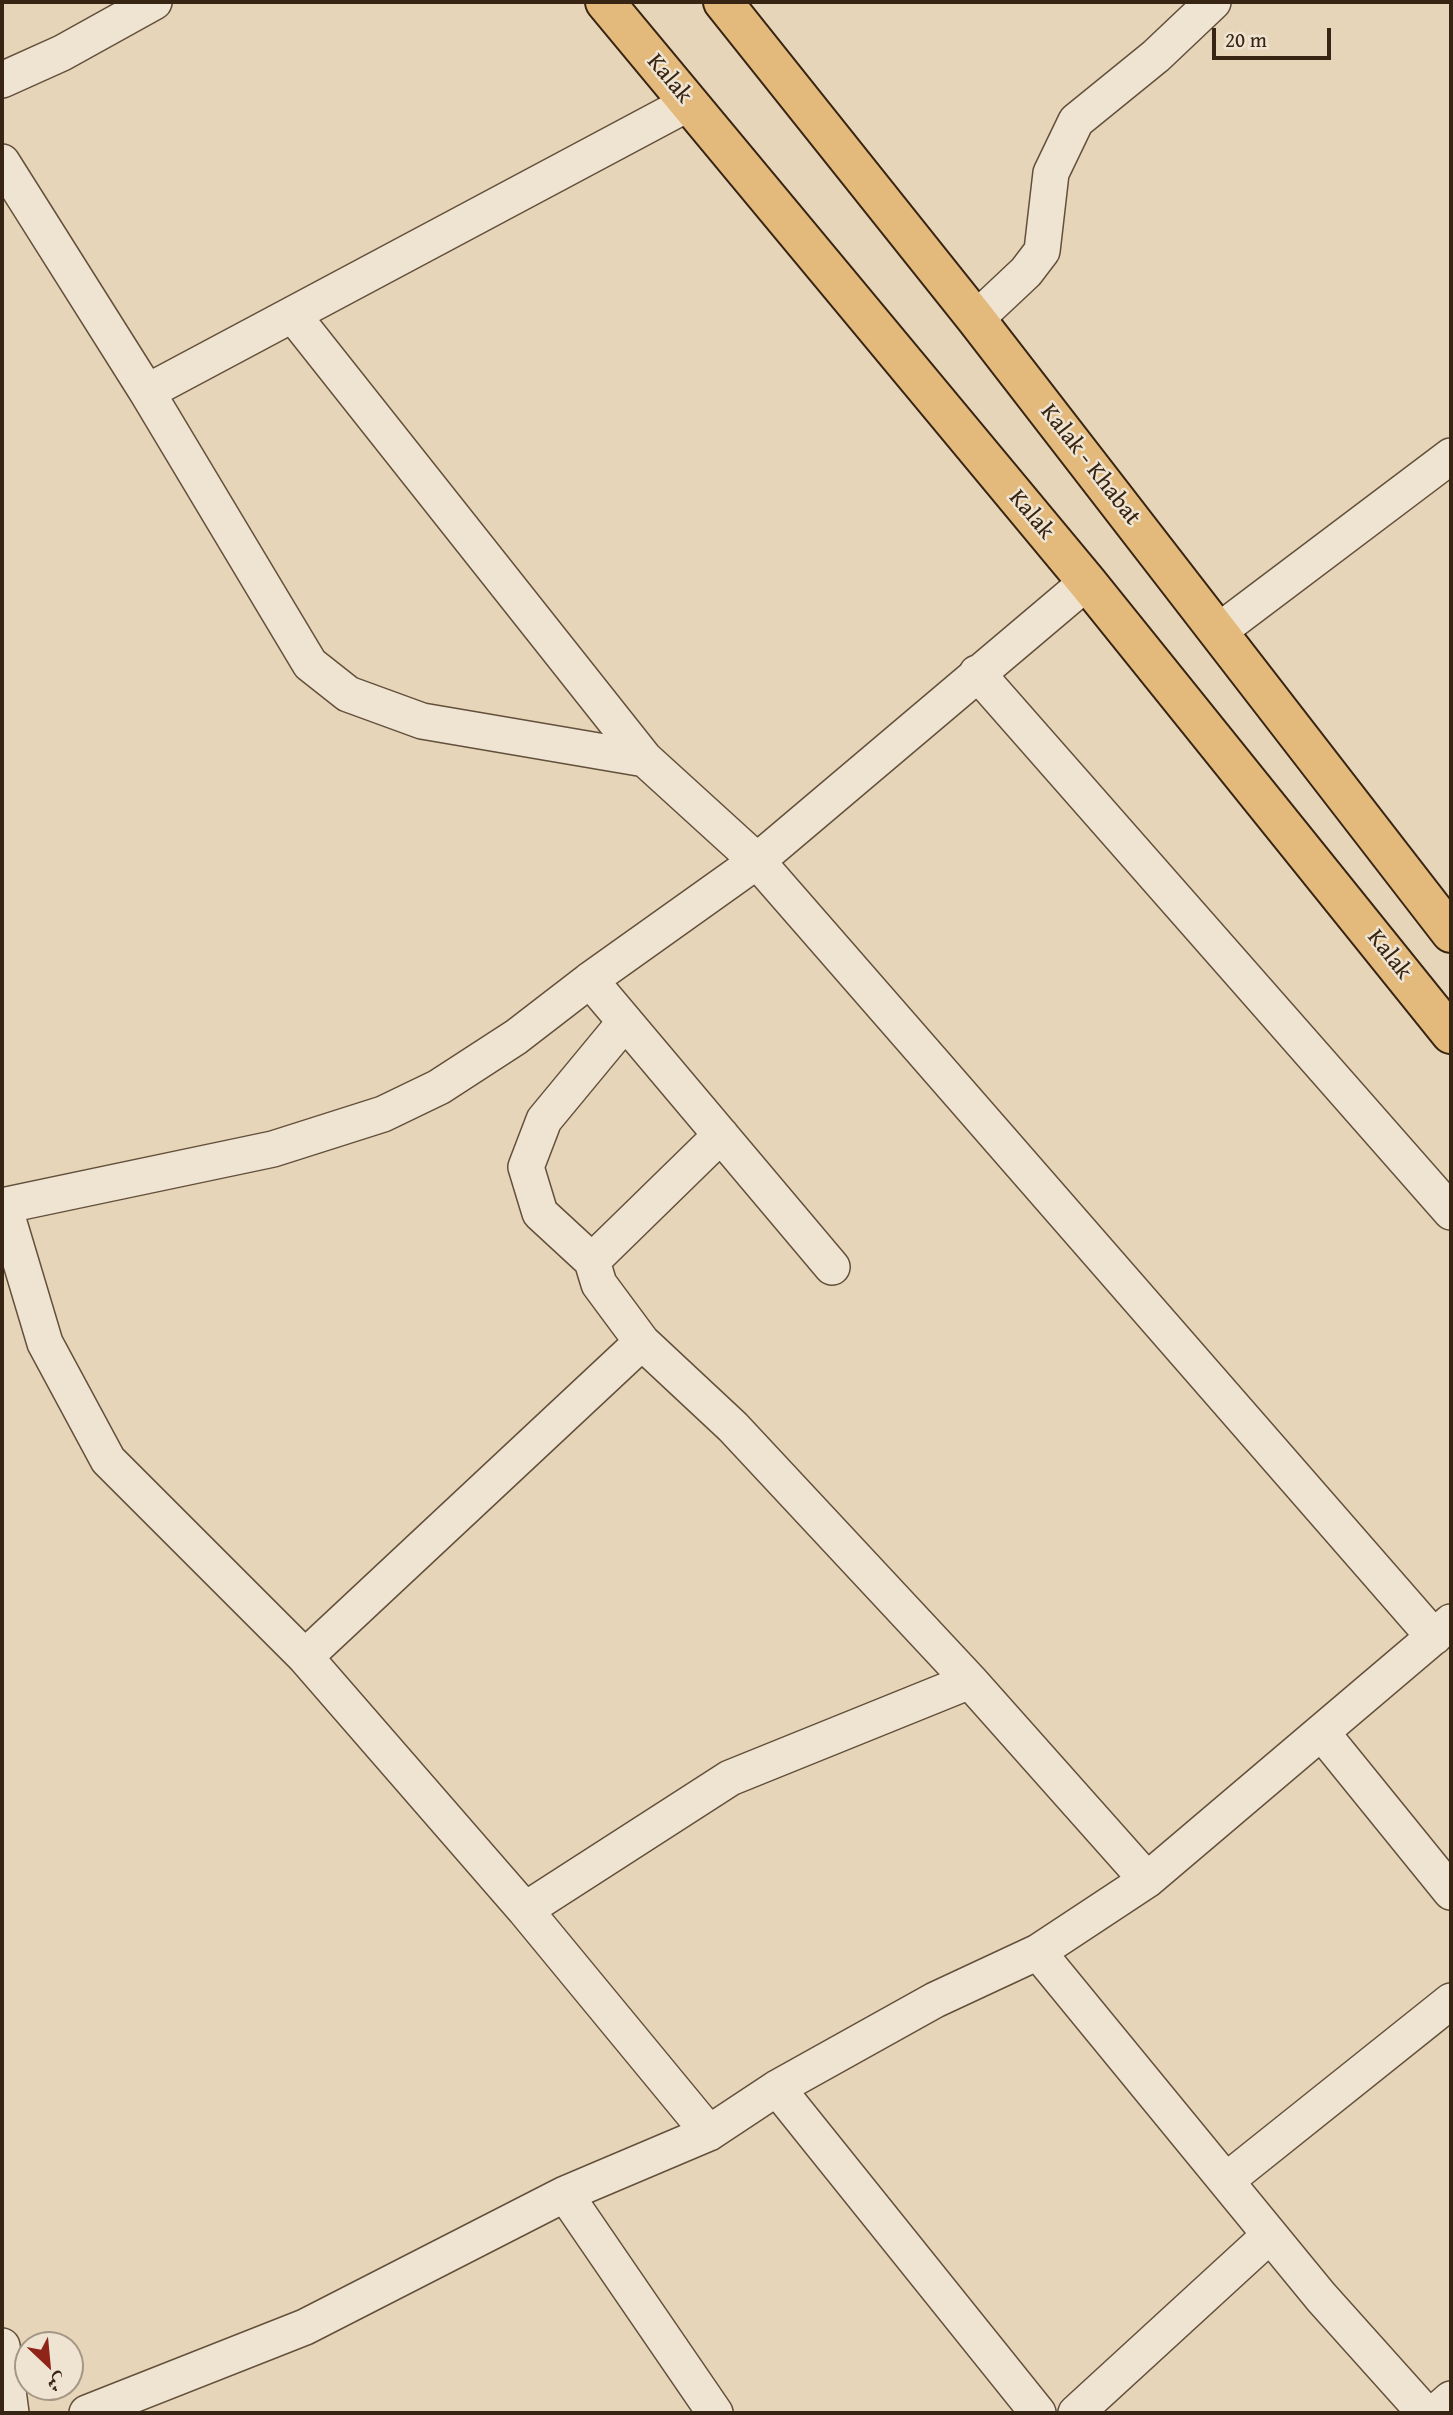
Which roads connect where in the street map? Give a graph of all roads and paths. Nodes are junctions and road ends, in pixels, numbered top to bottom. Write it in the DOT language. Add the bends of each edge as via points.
graph roads {
  1 [pos="153,2"];
  2 [pos="605,2"];
  3 [pos="723,2"];
  4 [pos="1213,2"];
  5 [pos="2,80"];
  6 [pos="688,103"];
  7 [pos="2,162"];
  8 [pos="293,315"];
  9 [pos="976,320"];
  10 [pos="147,392"];
  11 [pos="1451,456"];
  12 [pos="1087,582"];
  13 [pos="1219,631"];
  14 [pos="977,673"];
  15 [pos="645,759"];
  16 [pos="757,861"];
  17 [pos="1448,921"];
  18 [pos="590,980"];
  19 [pos="625,1022"];
  20 [pos="1451,1034"];
  21 [pos="721,1135"];
  22 [pos="3,1206"];
  23 [pos="1451,1212"];
  24 [pos="592,1261"];
  25 [pos="832,1267"];
  26 [pos="642,1342"];
  27 [pos="1443,1629"];
  28 [pos="305,1657"];
  29 [pos="970,1681"];
  30 [pos="1322,1733"];
  31 [pos="1147,1880"];
  32 [pos="1451,1892"];
  33 [pos="525,1910"];
  34 [pos="1038,1952"];
  35 [pos="1451,2001"];
  36 [pos="777,2088"];
  37 [pos="709,2133"];
  38 [pos="1227,2180"];
  39 [pos="565,2194"];
  40 [pos="1270,2235"];
  41 [pos="2,2346"];
  42 [pos="1451,2399"];
  43 [pos="11,2413"];
  44 [pos="86,2413"];
  45 [pos="715,2413"];
  46 [pos="1038,2413"];
  47 [pos="1076,2413"];
  48 [pos="1425,2413"];
  49 [pos="1435,2413"];
  1 -- 5 [label="street" via="62,53"];
  2 -- 6 [label="main road, Kalak"];
  3 -- 9 [label="main road, Kalak - Khabat"];
  4 -- 9 [label="street" via="1076,121 1051,173 1042,251 1027,272"];
  6 -- 8 [label="street"];
  6 -- 12 [label="main road, Kalak"];
  7 -- 10 [label="street"];
  8 -- 10 [label="street"];
  8 -- 15 [label="street"];
  9 -- 13 [label="main road, Kalak - Khabat"];
  10 -- 15 [label="street" via="310,664 348,694 422,721"];
  11 -- 13 [label="street"];
  12 -- 14 [label="street"];
  12 -- 20 [label="main road, Kalak"];
  13 -- 17 [label="main road, Kalak - Khabat"];
  14 -- 16 [label="street"];
  14 -- 23 [label="street"];
  15 -- 16 [label="street"];
  16 -- 18 [label="street"];
  16 -- 27 [label="street"];
  18 -- 19 [label="street"];
  18 -- 22 [label="street" via="439,1087 383,1114 273,1149"];
  19 -- 21 [label="street"];
  19 -- 24 [label="street" via="544,1120 526,1167 540,1213"];
  21 -- 24 [label="street"];
  21 -- 25 [label="street"];
  22 -- 28 [label="street" via="45,1343 108,1460"];
  24 -- 26 [label="street" via="599,1284"];
  26 -- 28 [label="street"];
  26 -- 29 [label="street" via="733,1427"];
  27 -- 30 [label="street"];
  28 -- 33 [label="street"];
  29 -- 31 [label="street"];
  29 -- 33 [label="street" via="730,1778"];
  30 -- 31 [label="street"];
  30 -- 32 [label="street"];
  31 -- 34 [label="street"];
  33 -- 37 [label="street"];
  34 -- 36 [label="street" via="935,2000"];
  34 -- 38 [label="street"];
  35 -- 38 [label="street"];
  36 -- 37 [label="street"];
  36 -- 46 [label="street"];
  37 -- 39 [label="street"];
  38 -- 40 [label="street"];
  39 -- 44 [label="street" via="305,2327"];
  39 -- 45 [label="street"];
  40 -- 47 [label="street"];
  40 -- 48 [label="street"];
  41 -- 43 [label="street"];
  42 -- 49 [label="street"];
}
